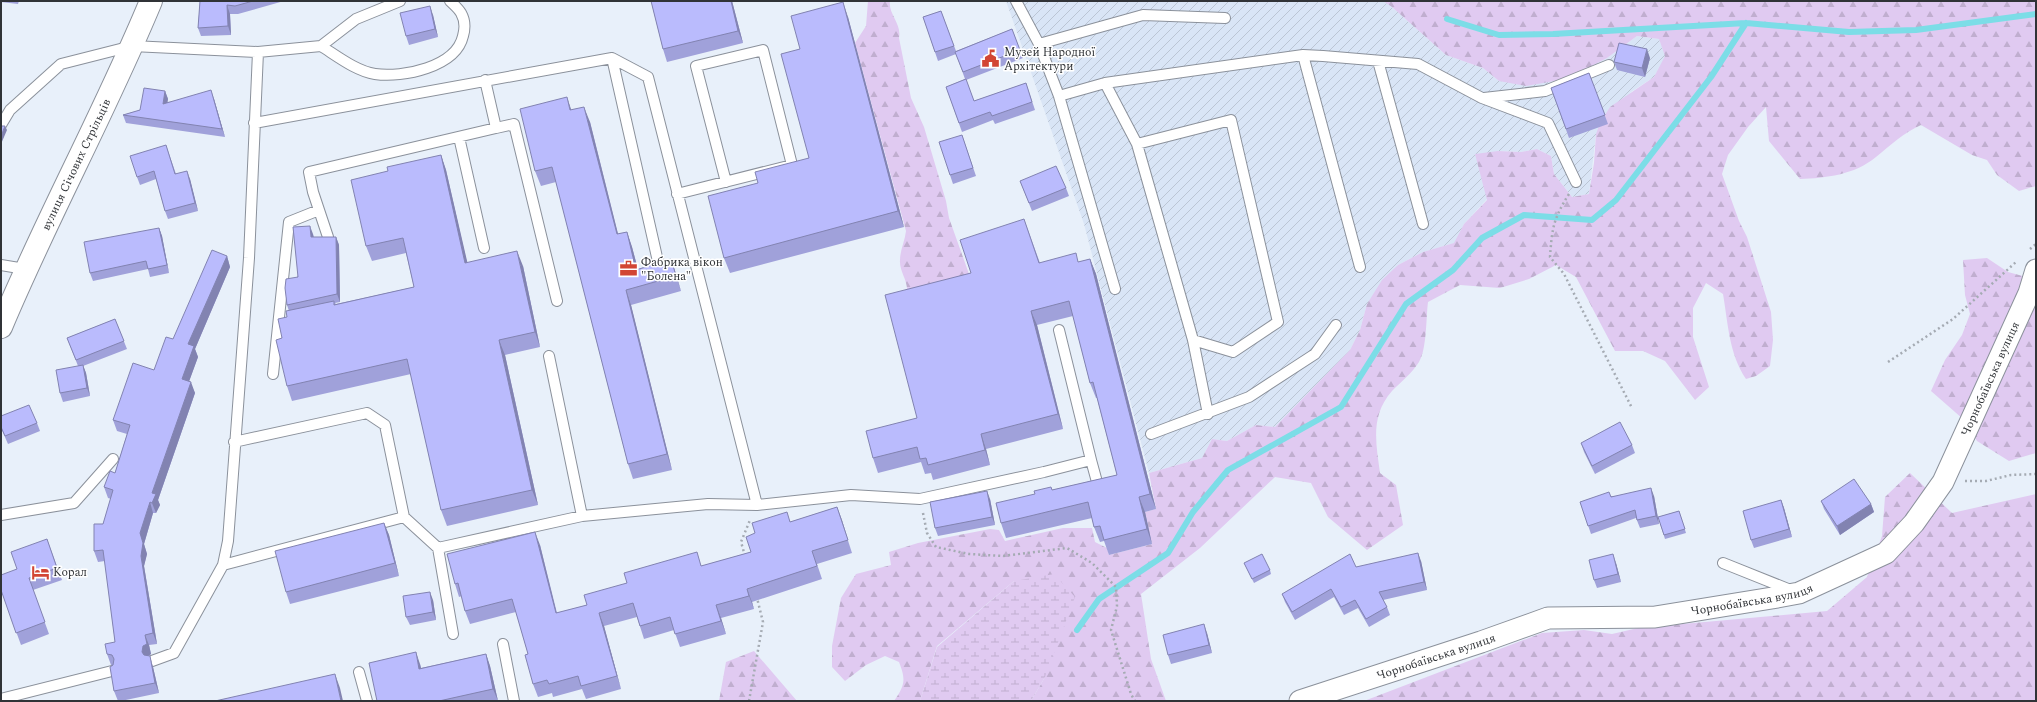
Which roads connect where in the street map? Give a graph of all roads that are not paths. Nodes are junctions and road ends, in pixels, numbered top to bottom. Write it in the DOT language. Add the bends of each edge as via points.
graph roads {
  1 [pos="151,1"];
  2 [pos="400,1"];
  3 [pos="450,1"];
  4 [pos="1016,1"];
  5 [pos="1225,18"];
  6 [pos="1039,44"];
  7 [pos="132,46"];
  8 [pos="321,46"];
  9 [pos="258,52"];
  10 [pos="1302,55"];
  11 [pos="612,58"];
  12 [pos="1378,61"];
  13 [pos="1609,65"];
  14 [pos="485,80"];
  15 [pos="1105,83"];
  16 [pos="1059,96"];
  17 [pos="1482,98"];
  18 [pos="254,123"];
  19 [pos="1,125"];
  20 [pos="496,128"];
  21 [pos="459,136"];
  22 [pos="1137,144"];
  23 [pos="726,182"];
  24 [pos="1576,182"];
  25 [pos="677,194"];
  26 [pos="319,210"];
  27 [pos="1423,224"];
  28 [pos="328,238"];
  29 [pos="484,248"];
  30 [pos="2028,260"];
  31 [pos="1,265"];
  32 [pos="659,266"];
  33 [pos="1360,267"];
  34 [pos="25,269"];
  35 [pos="1115,289"];
  36 [pos="557,301"];
  37 [pos="1336,325"];
  38 [pos="1,327"];
  39 [pos="1059,330"];
  40 [pos="1193,340"];
  41 [pos="549,356"];
  42 [pos="273,374"];
  43 [pos="1208,414"];
  44 [pos="1151,434"];
  45 [pos="234,442"];
  46 [pos="114,459"];
  47 [pos="1091,460"];
  48 [pos="1097,482"];
  49 [pos="757,505"];
  50 [pos="1,515"];
  51 [pos="582,516"];
  52 [pos="404,517"];
  53 [pos="438,548"];
  54 [pos="1723,564"];
  55 [pos="223,565"];
  56 [pos="1799,593"];
  57 [pos="453,634"];
  58 [pos="503,644"];
  59 [pos="152,661"];
  60 [pos="112,671"];
  61 [pos="359,672"];
  62 [pos="1,700"];
  63 [pos="367,701"];
  64 [pos="514,701"];
  65 [pos="1300,701"];
  1 -- 7 [label="main road, вулиця Січових Стрільців"];
  2 -- 8 [label="lane" via="356,19"];
  3 -- 8 [label="lane" via="461,13 465,28 461,46 444,61 415,72 366,72"];
  4 -- 6 [label="lane"];
  5 -- 6 [label="lane" via="1143,15"];
  6 -- 16 [label="lane"];
  7 -- 9 [label="lane"];
  7 -- 19 [label="lane" via="62,64 10,110"];
  7 -- 34 [label="main road, вулиця Січових Стрільців"];
  8 -- 9 [label="lane"];
  9 -- 18 [label="lane"];
  10 -- 12 [label="lane"];
  10 -- 15 [label="lane"];
  10 -- 33 [label="lane"];
  11 -- 14 [label="lane"];
  11 -- 25 [label="lane" via="648,77"];
  11 -- 32 [label="lane"];
  12 -- 17 [label="lane" via="1418,64"];
  12 -- 27 [label="lane"];
  13 -- 17 [label="lane" via="1545,91"];
  14 -- 18 [label="lane"];
  14 -- 20 [label="lane"];
  15 -- 16 [label="lane"];
  15 -- 22 [label="lane"];
  16 -- 35 [label="lane"];
  17 -- 24 [label="lane" via="1548,123"];
  18 -- 45 [label="lane" via="249,258"];
  20 -- 21 [label="lane"];
  20 -- 36 [label="lane" via="514,124"];
  21 -- 26 [label="lane" via="309,172"];
  21 -- 29 [label="lane"];
  22 -- 40 [label="lane"];
  22 -- 40 [label="lane" via="1231,120 1278,322 1233,352"];
  23 -- 23 [label="lane" via="792,165 763,50 696,66"];
  23 -- 25 [label="lane"];
  25 -- 49 [label="lane"];
  26 -- 28 [label="lane"];
  26 -- 42 [label="lane" via="289,222 282,322"];
  30 -- 56 [label="street, Чорнобаївська вулиця" via="2029,293 1943,482 1914,523 1886,554"];
  31 -- 34 [label="lane"];
  34 -- 38 [label="main road, вулиця Січових Стрільців"];
  37 -- 43 [label="lane" via="1315,354 1249,397"];
  39 -- 47 [label="lane"];
  40 -- 43 [label="lane"];
  41 -- 51 [label="lane"];
  43 -- 44 [label="lane"];
  45 -- 52 [label="lane" via="367,413 385,425"];
  45 -- 55 [label="lane" via="228,541"];
  46 -- 50 [label="lane" via="74,503"];
  47 -- 48 [label="lane"];
  47 -- 49 [label="lane" via="920,499 850,495"];
  49 -- 51 [label="lane" via="708,504"];
  51 -- 53 [label="lane"];
  52 -- 53 [label="lane"];
  52 -- 55 [label="lane"];
  53 -- 57 [label="lane"];
  54 -- 56 [label="lane"];
  55 -- 59 [label="lane" via="174,653"];
  56 -- 65 [label="street, Чорнобаївська вулиця" via="1655,617 1548,618"];
  58 -- 64 [label="lane"];
  60 -- 62 [label="lane"];
  61 -- 63 [label="lane"];
}
